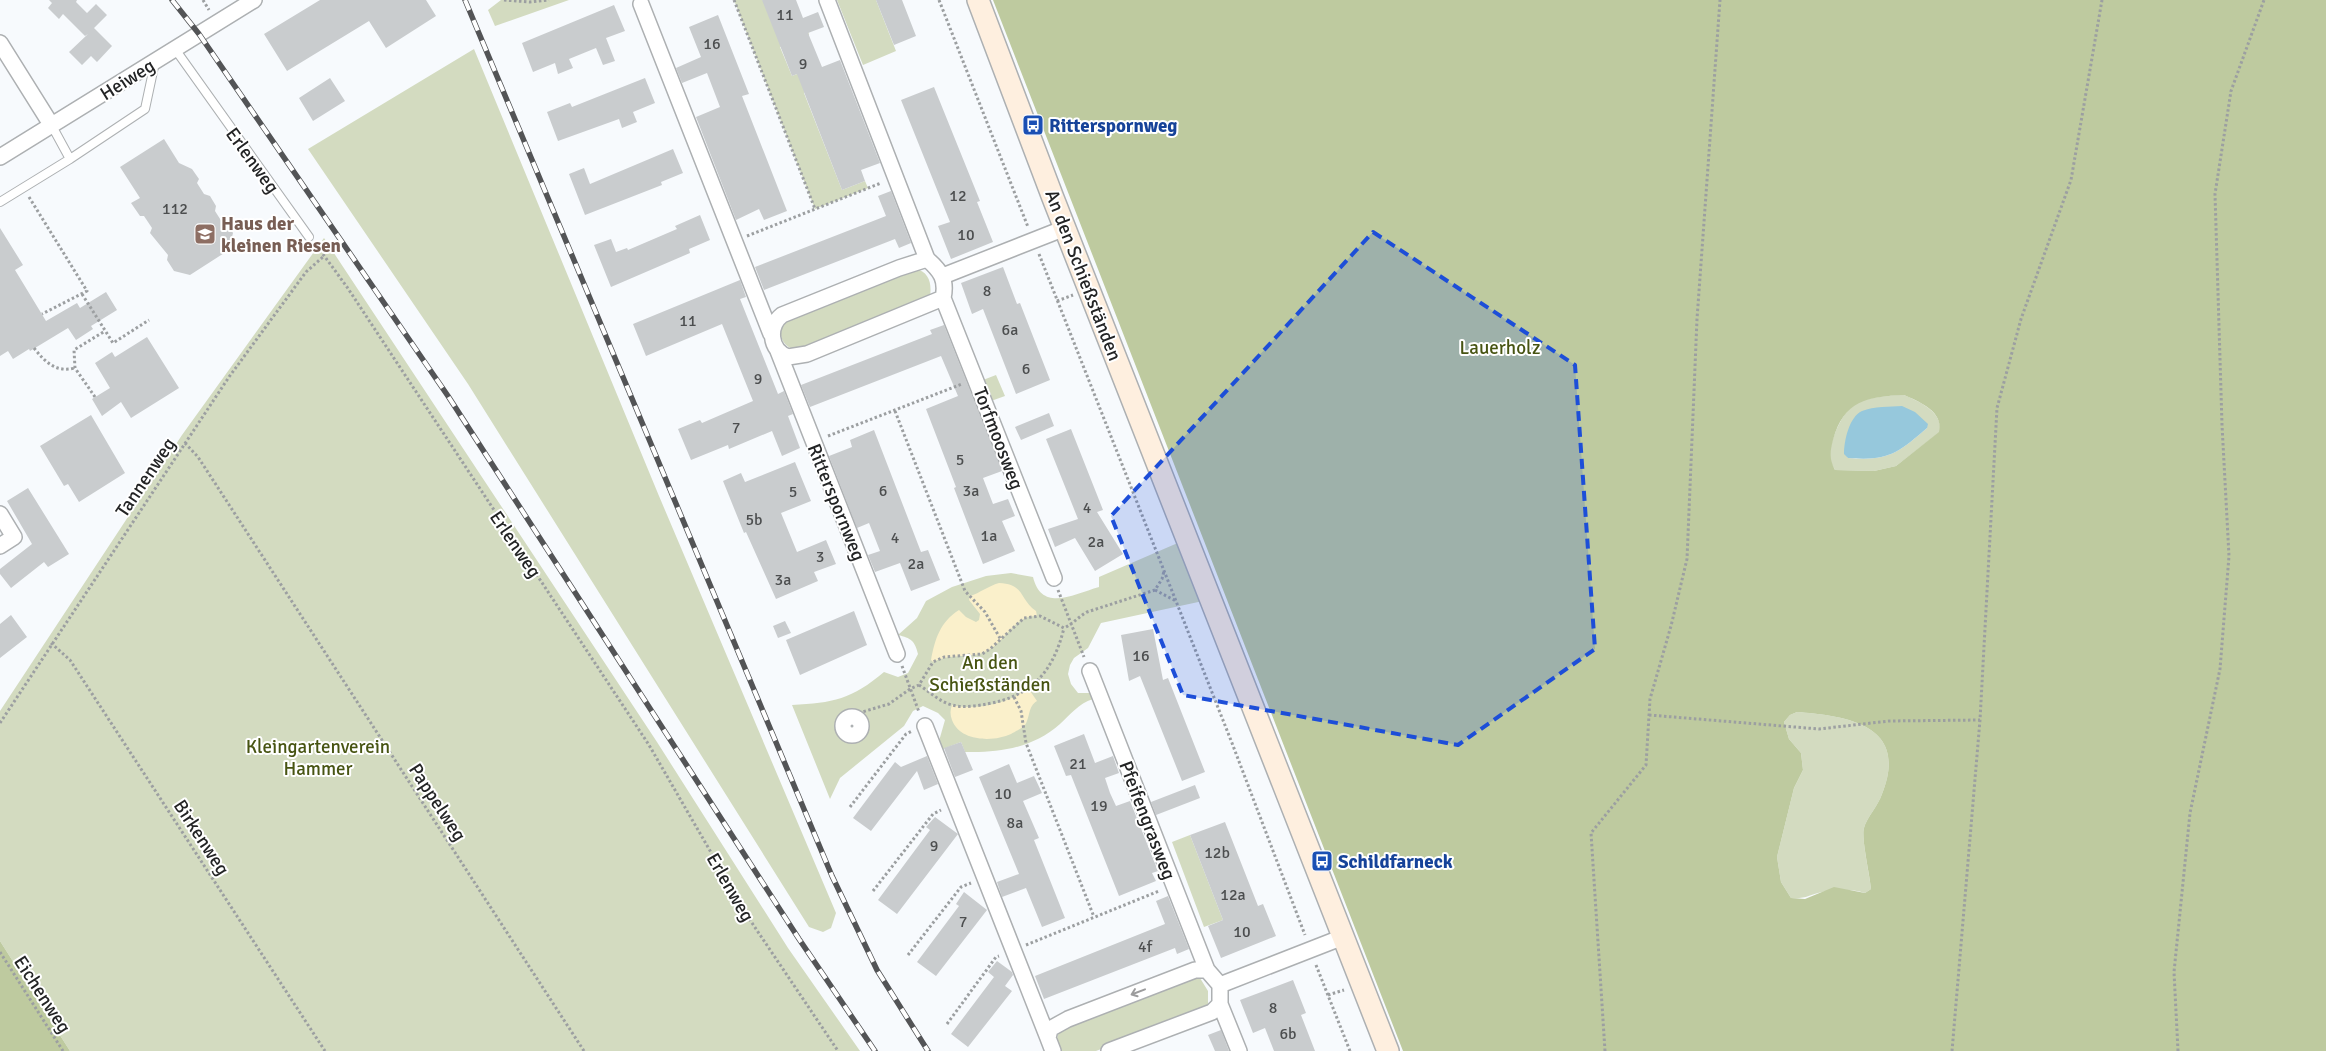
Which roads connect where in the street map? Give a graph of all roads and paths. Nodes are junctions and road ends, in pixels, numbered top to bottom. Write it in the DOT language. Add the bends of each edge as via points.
graph roads {
  1 [pos="254,0"];
  2 [pos="504,0"];
  3 [pos="549,0"];
  4 [pos="734,0"];
  5 [pos="827,0"];
  6 [pos="939,0"];
  7 [pos="978,0"];
  8 [pos="1720,0"];
  9 [pos="2102,0"];
  10 [pos="2264,0"];
  11 [pos="641,4"];
  12 [pos="0,43"];
  13 [pos="175,49"];
  14 [pos="155,61"];
  15 [pos="52,126"];
  16 [pos="0,158"];
  17 [pos="70,159"];
  18 [pos="895,178"];
  19 [pos="24,188"];
  20 [pos="0,202"];
  21 [pos="815,209"];
  22 [pos="1065,228"];
  23 [pos="309,237"];
  24 [pos="1033,240"];
  25 [pos="735,241"];
  26 [pos="325,256"];
  27 [pos="927,259"];
  28 [pos="943,276"];
  29 [pos="82,294"];
  30 [pos="943,298"];
  31 [pos="42,314"];
  32 [pos="149,320"];
  33 [pos="105,331"];
  34 [pos="771,334"];
  35 [pos="34,348"];
  36 [pos="778,351"];
  37 [pos="75,368"];
  38 [pos="975,379"];
  39 [pos="95,397"];
  40 [pos="895,411"];
  41 [pos="813,441"];
  42 [pos="185,442"];
  43 [pos="0,514"];
  44 [pos="0,546"];
  45 [pos="1164,570"];
  46 [pos="1054,578"];
  47 [pos="1154,590"];
  48 [pos="1176,602"];
  49 [pos="1072,625"];
  50 [pos="1064,628"];
  51 [pos="1001,640"];
  52 [pos="51,643"];
  53 [pos="897,654"];
  54 [pos="1090,671"];
  55 [pos="919,685"];
  56 [pos="910,689"];
  57 [pos="1014,697"];
  58 [pos="1649,715"];
  59 [pos="856,718"];
  60 [pos="1980,720"];
  61 [pos="0,723"];
  62 [pos="925,726"];
  63 [pos="956,804"];
  64 [pos="850,807"];
  65 [pos="984,877"];
  66 [pos="1174,885"];
  67 [pos="873,891"];
  68 [pos="1094,917"];
  69 [pos="1344,937"];
  70 [pos="1013,950"];
  71 [pos="1310,950"];
  72 [pos="0,952"];
  73 [pos="908,955"];
  74 [pos="1207,970"];
  75 [pos="1220,985"];
  76 [pos="1220,1004"];
  77 [pos="946,1024"];
  78 [pos="1050,1044"];
  79 [pos="63,1051"];
  80 [pos="325,1051"];
  81 [pos="584,1051"];
  82 [pos="838,1051"];
  83 [pos="1109,1051"];
  84 [pos="1239,1051"];
  85 [pos="1350,1051"];
  86 [pos="1388,1051"];
  87 [pos="1605,1051"];
  88 [pos="1952,1051"];
  89 [pos="2178,1051"];
  1 -- 13 [label="street, Heiweg"];
  2 -- 3 [label="path"];
  4 -- 21 [label="path"];
  5 -- 18 [label="street"];
  6 -- 24 [label="path"];
  7 -- 22 [label="street, An den Schießständen"];
  8 -- 58 [label="path" via="1697,319 1687,559 1650,698"];
  9 -- 60 [label="path" via="2071,180 2021,319 1997,408"];
  10 -- 89 [label="path" via="2231,91 2215,194 2229,556 2220,669 2190,813 2174,972"];
  11 -- 25 [label="street, Ritterspornweg"];
  12 -- 15 [label="street"];
  13 -- 14 [label="street, Heiweg"];
  13 -- 23 [label="lane, Erlenweg"];
  14 -- 15 [label="street, Heiweg"];
  14 -- 17 [label="lane" via="145,109"];
  15 -- 16 [label="street, Heiweg"];
  15 -- 17 [label="lane"];
  17 -- 19 [label="lane"];
  18 -- 21 [label="path"];
  18 -- 27 [label="street"];
  19 -- 20 [label="lane"];
  19 -- 29 [label="path" via="87,291"];
  21 -- 25 [label="path"];
  22 -- 24 [label="street"];
  22 -- 69 [label="street, An den Schießständen"];
  23 -- 26 [label="path, Erlenweg"];
  24 -- 28 [label="street"];
  24 -- 45 [label="path"];
  25 -- 34 [label="street, Ritterspornweg"];
  26 -- 42 [label="path, Tannenweg" via="306,272"];
  26 -- 82 [label="path, Erlenweg" via="649,745 750,920"];
  27 -- 28 [label="street"];
  27 -- 34 [label="street" via="790,311 775,320"];
  28 -- 30 [label="street"];
  29 -- 31 [label="path"];
  29 -- 33 [label="path"];
  30 -- 36 [label="street" via="807,354 788,357"];
  30 -- 38 [label="street, Torfmoosweg"];
  32 -- 33 [label="path" via="113,343"];
  33 -- 37 [label="path" via="74,350"];
  34 -- 36 [label="street, Ritterspornweg"];
  35 -- 37 [label="path" via="46,364"];
  36 -- 41 [label="street, Ritterspornweg"];
  37 -- 39 [label="path"];
  38 -- 40 [label="path"];
  38 -- 46 [label="street, Torfmoosweg"];
  40 -- 41 [label="path"];
  40 -- 51 [label="path" via="965,591 986,612"];
  41 -- 53 [label="street, Ritterspornweg"];
  42 -- 52 [label="path, Tannenweg"];
  42 -- 81 [label="path, Pappelweg" via="198,457"];
  43 -- 44 [label="street" via="14,537"];
  45 -- 47 [label="path"];
  45 -- 48 [label="path"];
  46 -- 49 [label="path"];
  47 -- 48 [label="path"];
  47 -- 49 [label="path" via="1087,612"];
  48 -- 71 [label="path"];
  49 -- 50 [label="path"];
  49 -- 54 [label="path"];
  50 -- 51 [label="path" via="1048,619 1032,616 1018,622"];
  50 -- 57 [label="path" via="1058,652 1047,671"];
  51 -- 55 [label="path" via="982,654 944,657 934,662"];
  52 -- 61 [label="path, Tannenweg"];
  52 -- 80 [label="path, Birkenweg" via="70,660"];
  53 -- 56 [label="path"];
  54 -- 66 [label="street, Pfeifengrasweg"];
  55 -- 56 [label="path"];
  55 -- 57 [label="path" via="940,700 959,707 985,705"];
  56 -- 59 [label="path" via="889,704 862,712"];
  56 -- 62 [label="path"];
  57 -- 68 [label="path" via="1026,743"];
  58 -- 60 [label="path" via="1819,729 1888,721"];
  58 -- 87 [label="path" via="1646,765 1591,833"];
  60 -- 88 [label="path"];
  62 -- 63 [label="street"];
  62 -- 64 [label="path" via="906,734"];
  63 -- 65 [label="street"];
  63 -- 67 [label="path" via="933,814"];
  65 -- 70 [label="street"];
  65 -- 73 [label="path" via="962,887"];
  66 -- 68 [label="path"];
  66 -- 74 [label="street, Pfeifengrasweg"];
  68 -- 70 [label="path"];
  69 -- 71 [label="street"];
  69 -- 86 [label="street, An den Schießständen"];
  70 -- 77 [label="path" via="996,957"];
  70 -- 78 [label="street"];
  71 -- 75 [label="street"];
  71 -- 85 [label="path"];
  72 -- 79 [label="path, Eichenweg"];
  74 -- 75 [label="street"];
  74 -- 78 [label="street, one-way" via="1195,970 1058,1023 1050,1028"];
  75 -- 76 [label="street"];
  76 -- 83 [label="street" via="1212,1012"];
  76 -- 84 [label="street"];
}
